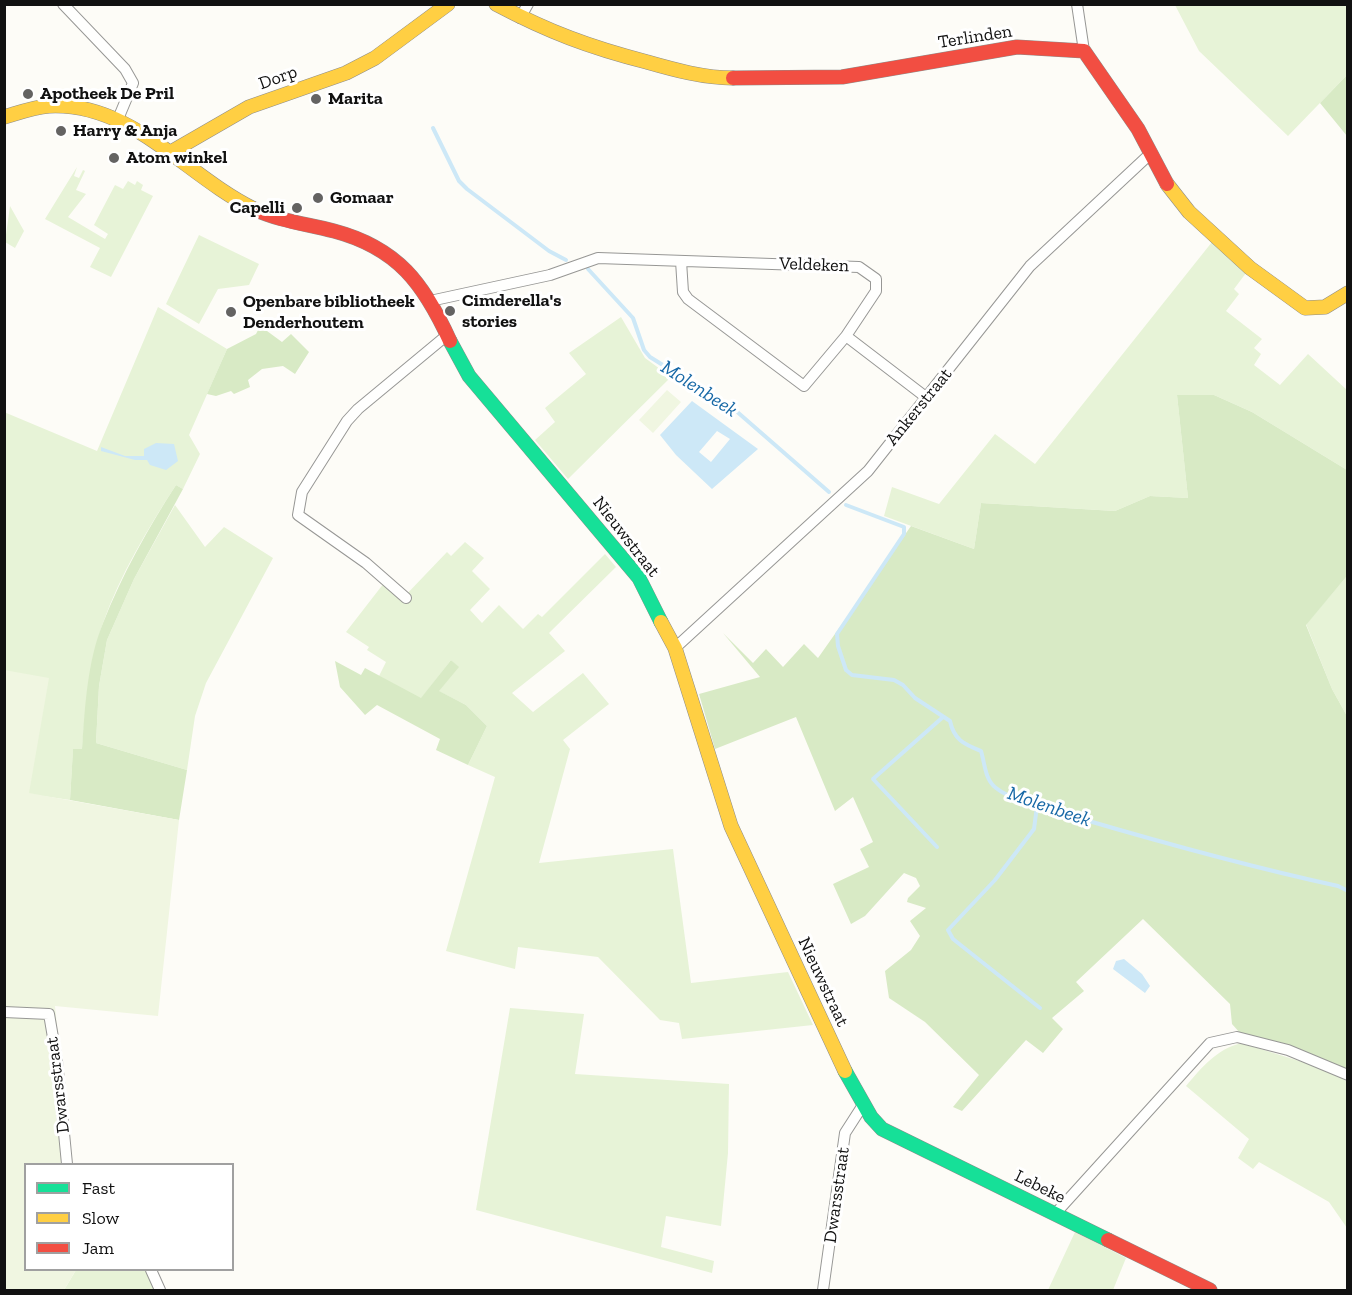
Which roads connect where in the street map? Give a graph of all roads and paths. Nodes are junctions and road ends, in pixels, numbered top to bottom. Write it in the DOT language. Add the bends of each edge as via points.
graph roads {
  1 [pos="63,4"];
  2 [pos="448,4"];
  3 [pos="496,4"];
  4 [pos="528,4"];
  5 [pos="1077,4"];
  6 [pos="520,18"];
  7 [pos="1084,51"];
  8 [pos="4,117"];
  9 [pos="118,119"];
  10 [pos="171,152"];
  11 [pos="1150,154"];
  12 [pos="681,261"];
  13 [pos="1347,293"];
  14 [pos="430,301"];
  15 [pos="446,336"];
  16 [pos="846,336"];
  17 [pos="927,398"];
  18 [pos="406,598"];
  19 [pos="675,648"];
  20 [pos="4,1012"];
  21 [pos="1347,1075"];
  22 [pos="863,1106"];
  23 [pos="67,1163"];
  24 [pos="1055,1214"];
  25 [pos="153,1271"];
  26 [pos="160,1290"];
  27 [pos="823,1290"];
  28 [pos="1209,1290"];
  1 -- 9 [label="street" via="125,69 133,83"];
  2 -- 10 [label="street, Dorp" via="375,58 346,73 249,107"];
  3 -- 6 [label="street, Terlinden"];
  4 -- 6 [label="street"];
  5 -- 7 [label="street"];
  6 -- 7 [label="street, Terlinden" via="586,46 630,59 727,78 842,77 1017,47"];
  7 -- 11 [label="street" via="1138,129"];
  8 -- 9 [label="street" via="57,106"];
  9 -- 10 [label="street"];
  10 -- 14 [label="street, Nieuwstraat" via="228,195 261,212 360,238 404,267"];
  11 -- 13 [label="street" via="1168,186 1190,212 1250,268 1291,299 1313,309 1335,303"];
  11 -- 17 [label="street, Ankerstraat" via="1030,266"];
  12 -- 14 [label="street, Veldeken" via="598,258 550,274"];
  12 -- 16 [label="street, Veldeken" via="683,292 688,300 804,386"];
  12 -- 16 [label="street, Veldeken" via="859,267 876,279 876,291"];
  14 -- 15 [label="street, Nieuwstraat"];
  15 -- 18 [label="street" via="347,421 298,504 298,515 366,563"];
  15 -- 19 [label="street, Nieuwstraat" via="469,376 639,578"];
  16 -- 17 [label="street"];
  17 -- 19 [label="street, Ankerstraat" via="868,471"];
  19 -- 22 [label="street, Nieuwstraat" via="731,826"];
  20 -- 23 [label="street, Dwarsstraat" via="49,1014"];
  21 -- 24 [label="street" via="1288,1050 1237,1036 1210,1043"];
  22 -- 24 [label="street, Lebeke" via="882,1129"];
  22 -- 27 [label="street, Dwarsstraat" via="845,1133"];
  24 -- 28 [label="street, Lebeke"];
  25 -- 26 [label="street"];
}
